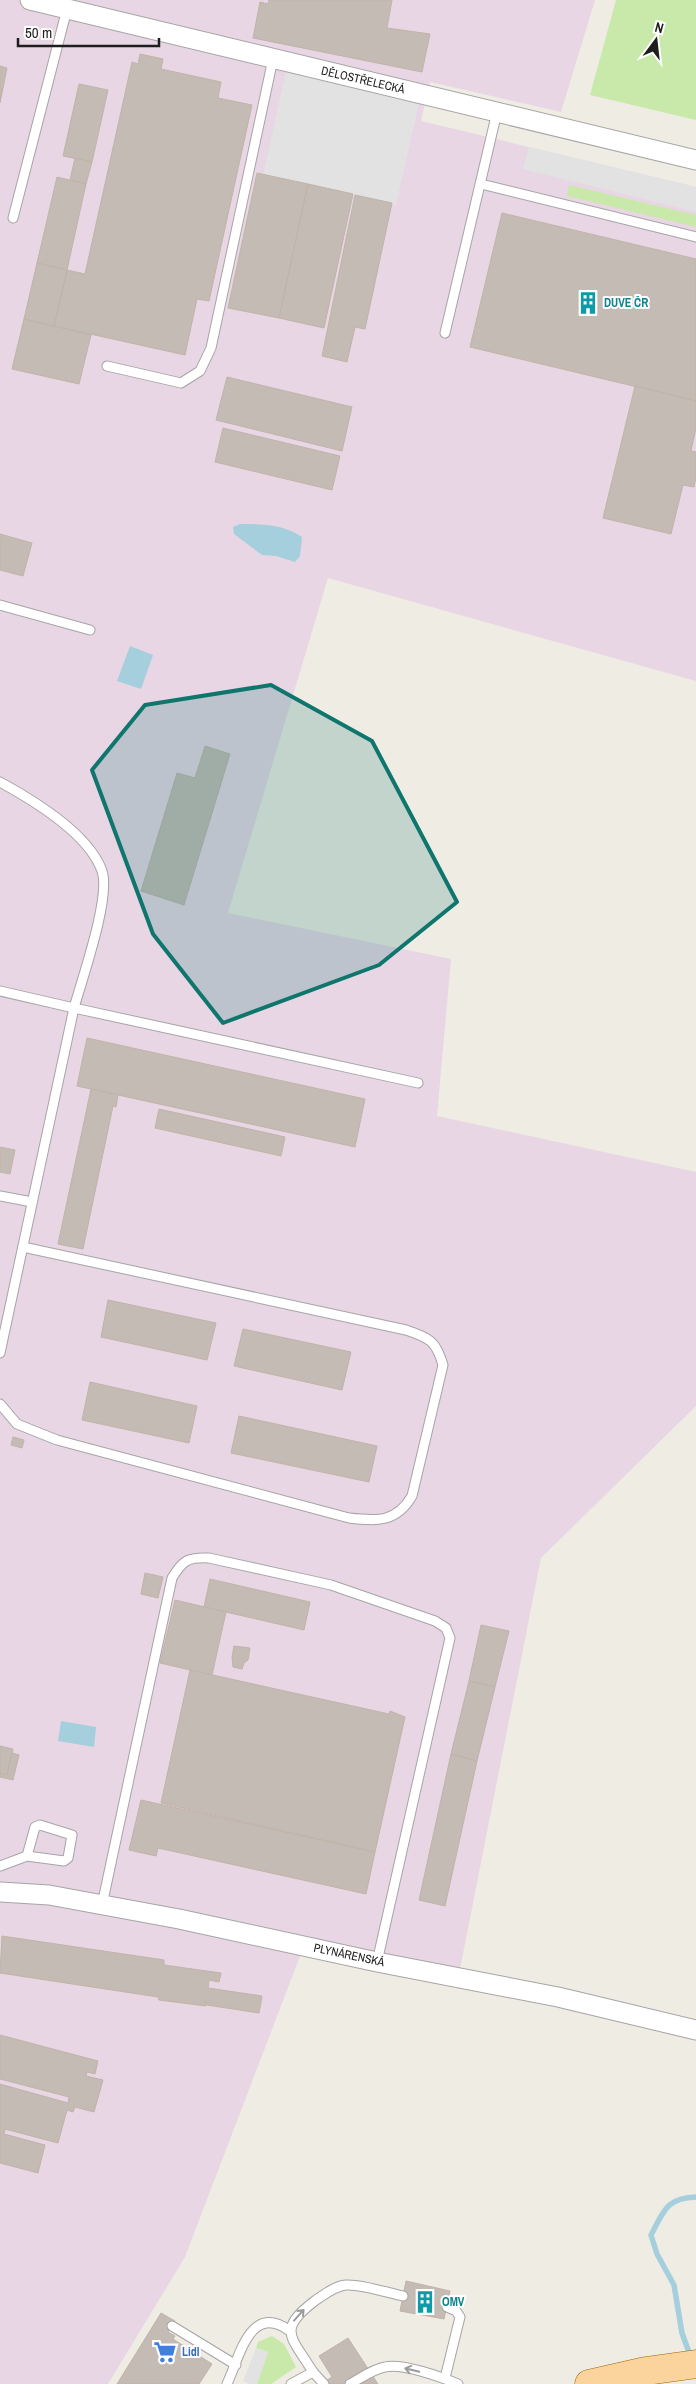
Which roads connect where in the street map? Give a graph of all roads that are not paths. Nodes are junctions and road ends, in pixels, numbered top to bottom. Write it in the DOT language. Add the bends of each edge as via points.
graph roads {
  1 [pos="30,0"];
  2 [pos="67,9"];
  3 [pos="273,59"];
  4 [pos="498,112"];
  5 [pos="696,160"];
  6 [pos="481,184"];
  7 [pos="13,218"];
  8 [pos="696,237"];
  9 [pos="445,333"];
  10 [pos="107,366"];
  11 [pos="0,605"];
  12 [pos="90,630"];
  13 [pos="0,782"];
  14 [pos="0,992"];
  15 [pos="74,1008"];
  16 [pos="418,1083"];
  17 [pos="0,1196"];
  18 [pos="32,1202"];
  19 [pos="23,1247"];
  20 [pos="0,1353"];
  21 [pos="0,1404"];
  22 [pos="27,1856"];
  23 [pos="0,1866"];
  24 [pos="0,1892"];
  25 [pos="102,1905"];
  26 [pos="377,1962"];
  27 [pos="696,2030"];
  28 [pos="403,2296"];
  29 [pos="447,2307"];
  30 [pos="172,2326"];
  31 [pos="290,2331"];
  32 [pos="696,2364"];
  33 [pos="236,2365"];
  34 [pos="313,2372"];
  35 [pos="444,2378"];
  36 [pos="227,2384"];
  37 [pos="291,2384"];
  38 [pos="324,2384"];
  39 [pos="350,2384"];
  40 [pos="458,2384"];
  41 [pos="589,2384"];
  1 -- 2 [label="street, DĚLOSTŘELECKÁ"];
  2 -- 3 [label="street, DĚLOSTŘELECKÁ"];
  2 -- 7 [label="lane"];
  3 -- 4 [label="street, DĚLOSTŘELECKÁ"];
  3 -- 10 [label="lane" via="211,348 200,371 181,383"];
  4 -- 5 [label="street, DĚLOSTŘELECKÁ"];
  4 -- 6 [label="lane"];
  6 -- 8 [label="lane"];
  6 -- 9 [label="lane"];
  11 -- 12 [label="lane"];
  13 -- 15 [label="lane" via="38,803 88,847 102,872 104,898"];
  14 -- 15 [label="lane"];
  15 -- 16 [label="lane"];
  15 -- 18 [label="lane"];
  17 -- 18 [label="lane"];
  18 -- 19 [label="lane"];
  19 -- 20 [label="lane"];
  19 -- 21 [label="lane" via="406,1330 433,1342 443,1365 412,1496 406,1507 392,1517 374,1521 349,1518 57,1440 17,1424"];
  22 -- 22 [label="lane" via="35,1827 40,1825 72,1835 68,1858 64,1861"];
  22 -- 23 [label="lane"];
  24 -- 25 [label="street, PLYNÁRENSKÁ" via="49,1895"];
  25 -- 26 [label="street, PLYNÁRENSKÁ" via="179,1918"];
  25 -- 26 [label="lane" via="172,1578 181,1563 194,1557 209,1558 331,1585 446,1628 450,1638"];
  26 -- 27 [label="street, PLYNÁRENSKÁ" via="558,1997"];
  31 -- 28 [label="lane, one-way" via="297,2314 339,2286 348,2284"];
  29 -- 35 [label="lane" via="460,2317"];
  30 -- 33 [label="lane"];
  31 -- 33 [label="lane" via="275,2322 260,2324 245,2341"];
  31 -- 34 [label="lane"];
  32 -- 41 [label="main road"];
  33 -- 36 [label="lane"];
  34 -- 37 [label="lane"];
  34 -- 38 [label="lane"];
  35 -- 39 [label="lane, one-way" via="387,2366"];
  35 -- 40 [label="lane"];
}
